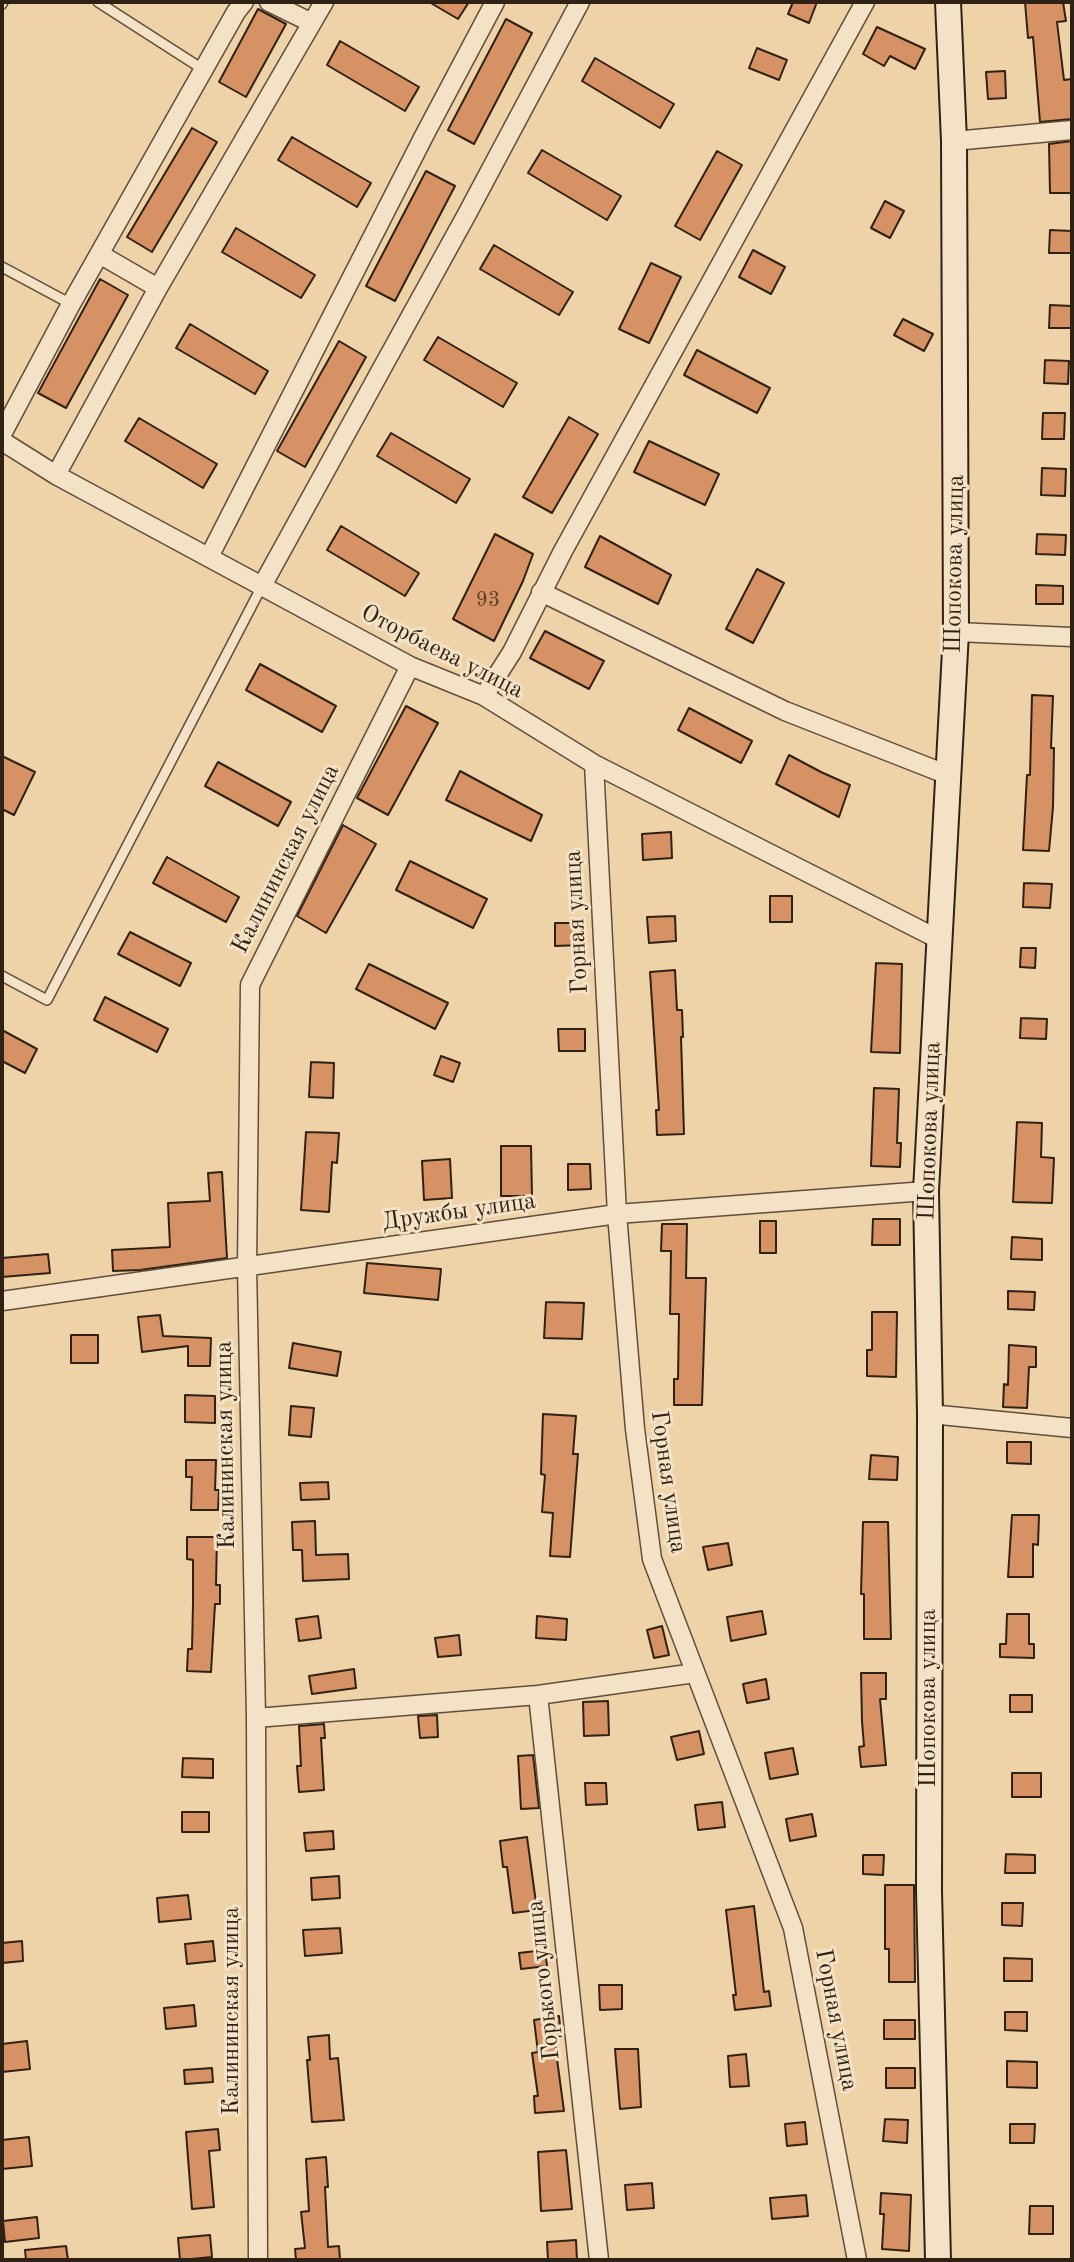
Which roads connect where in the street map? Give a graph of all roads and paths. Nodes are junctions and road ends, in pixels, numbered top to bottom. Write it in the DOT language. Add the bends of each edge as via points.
graph roads {
  1 [pos="98,2"];
  2 [pos="244,2"];
  3 [pos="269,2"];
  4 [pos="324,2"];
  5 [pos="495,2"];
  6 [pos="580,2"];
  7 [pos="865,2"];
  8 [pos="948,2"];
  9 [pos="312,23"];
  10 [pos="204,69"];
  11 [pos="1072,130"];
  12 [pos="954,141"];
  13 [pos="101,255"];
  14 [pos="2,267"];
  15 [pos="158,288"];
  16 [pos="71,304"];
  17 [pos="2,434"];
  18 [pos="2,441"];
  19 [pos="56,475"];
  20 [pos="209,558"];
  21 [pos="262,586"];
  22 [pos="541,592"];
  23 [pos="956,632"];
  24 [pos="1072,637"];
  25 [pos="410,666"];
  26 [pos="484,696"];
  27 [pos="594,764"];
  28 [pos="948,775"];
  29 [pos="938,939"];
  30 [pos="2,976"];
  31 [pos="926,1191"];
  32 [pos="617,1214"];
  33 [pos="247,1267"];
  34 [pos="2,1301"];
  35 [pos="930,1415"];
  36 [pos="1072,1428"];
  37 [pos="695,1673"];
  38 [pos="538,1695"];
  39 [pos="256,1718"];
  40 [pos="258,2260"];
  41 [pos="599,2260"];
  42 [pos="857,2260"];
  43 [pos="938,2260"];
  1 -- 10 [label="lane"];
  2 -- 10 [label="street"];
  3 -- 9 [label="street"];
  4 -- 9 [label="street"];
  5 -- 20 [label="street"];
  6 -- 21 [label="street"];
  7 -- 22 [label="street"];
  8 -- 12 [label="street, Шопокова улица"];
  9 -- 15 [label="street"];
  10 -- 13 [label="street"];
  11 -- 12 [label="street"];
  12 -- 23 [label="street, Шопокова улица"];
  13 -- 15 [label="street"];
  13 -- 16 [label="street"];
  14 -- 16 [label="lane"];
  15 -- 19 [label="street"];
  16 -- 17 [label="street"];
  18 -- 19 [label="street, Оторбаева улица"];
  19 -- 20 [label="street, Оторбаева улица"];
  20 -- 21 [label="street, Оторбаева улица"];
  21 -- 25 [label="street, Оторбаева улица"];
  21 -- 30 [label="lane" via="47,1000"];
  22 -- 26 [label="street"];
  22 -- 28 [label="street" via="785,711"];
  23 -- 24 [label="street"];
  23 -- 28 [label="street, Шопокова улица"];
  25 -- 26 [label="street, Оторбаева улица"];
  25 -- 33 [label="street, Калининская улица" via="250,985"];
  26 -- 27 [label="street, Оторбаева улица"];
  27 -- 29 [label="street, Оторбаева улица"];
  27 -- 32 [label="street, Горная улица"];
  28 -- 29 [label="street, Шопокова улица"];
  29 -- 31 [label="street, Шопокова улица"];
  31 -- 32 [label="street, Дружбы улица"];
  31 -- 35 [label="street, Шопокова улица"];
  32 -- 33 [label="street, Дружбы улица"];
  32 -- 37 [label="street, Горная улица" via="635,1429 652,1559"];
  33 -- 34 [label="street, Дружбы улица"];
  33 -- 39 [label="street, Калининская улица"];
  35 -- 36 [label="street"];
  35 -- 43 [label="street, Шопокова улица" via="929,1891"];
  37 -- 38 [label="street"];
  37 -- 42 [label="street, Горная улица" via="793,1928"];
  38 -- 39 [label="street"];
  38 -- 41 [label="street, Горького улица"];
  39 -- 40 [label="street, Калининская улица"];
}
